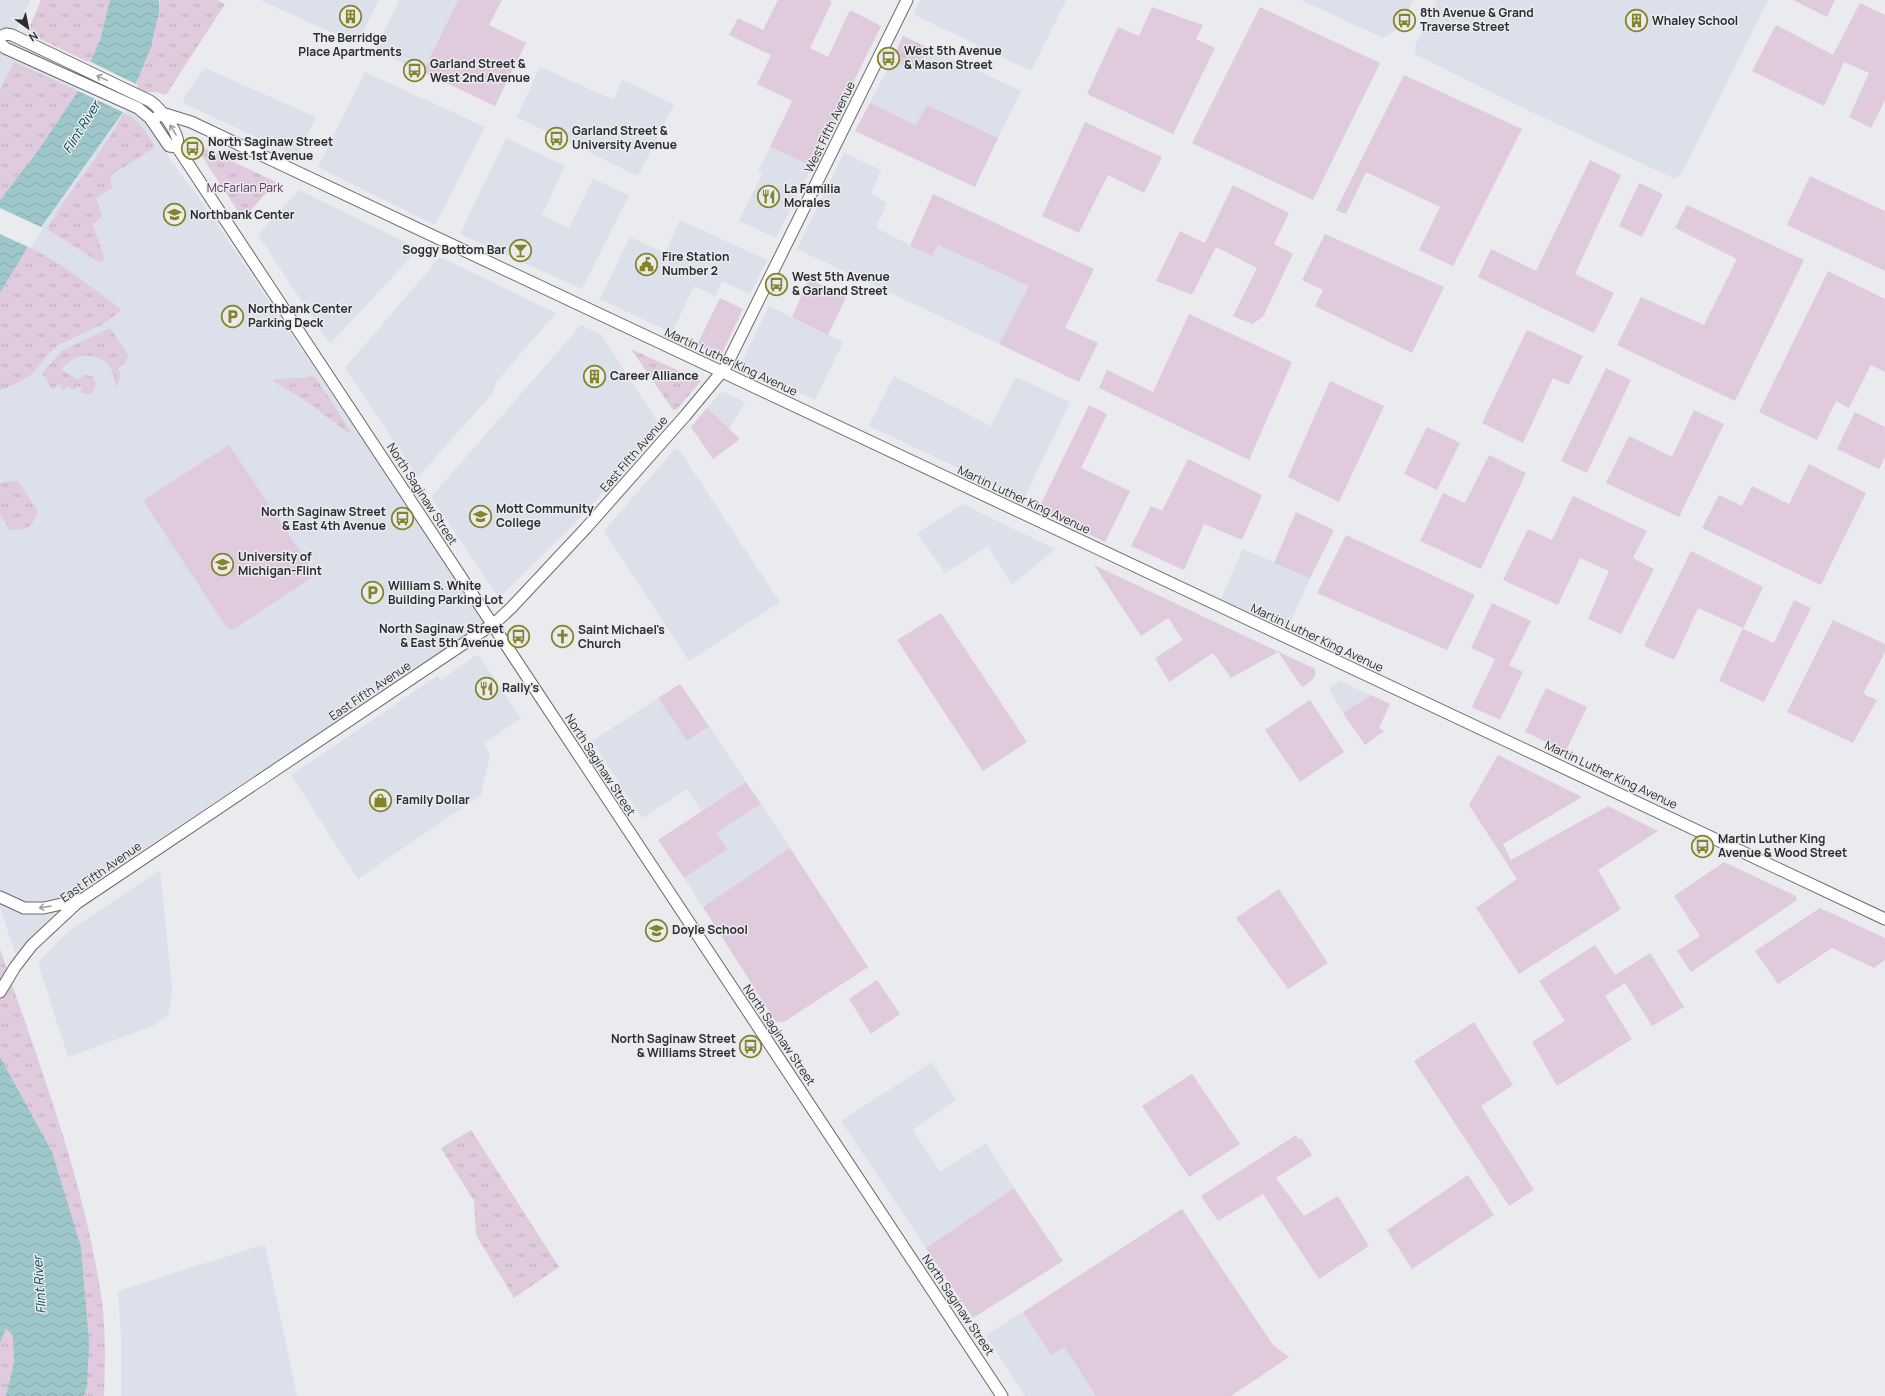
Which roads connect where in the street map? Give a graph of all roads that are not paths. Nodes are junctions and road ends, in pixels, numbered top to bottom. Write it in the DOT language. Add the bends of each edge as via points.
graph roads {
  1 [pos="907,0"];
  2 [pos="0,37"];
  3 [pos="0,43"];
  4 [pos="162,114"];
  5 [pos="152,121"];
  6 [pos="177,147"];
  7 [pos="722,372"];
  8 [pos="492,624"];
  9 [pos="0,896"];
  10 [pos="83,899"];
  11 [pos="1885,919"];
  12 [pos="0,992"];
  13 [pos="1002,1396"];
  1 -- 7 [label="main road, West Fifth Avenue"];
  4 -- 2 [label="main road, North Saginaw Street, one-way" via="154,104 138,94 8,34"];
  3 -- 5 [label="main road, North Saginaw Street" via="142,111"];
  4 -- 5 [label="main road"];
  6 -- 4 [label="main road, North Saginaw Street, one-way" via="178,139"];
  4 -- 7 [label="main road, Martin Luther King Avenue" via="195,123"];
  5 -- 6 [label="main road, North Saginaw Street" via="169,146"];
  6 -- 8 [label="main road, North Saginaw Street"];
  7 -- 8 [label="main road, East Fifth Avenue" via="586,528 511,608"];
  7 -- 11 [label="main road, Martin Luther King Avenue"];
  8 -- 10 [label="main road, East Fifth Avenue"];
  8 -- 13 [label="main road, North Saginaw Street"];
  10 -- 9 [label="main road, one-way" via="44,908 24,908"];
  10 -- 12 [label="main road, East Fifth Avenue" via="32,945"];
}
